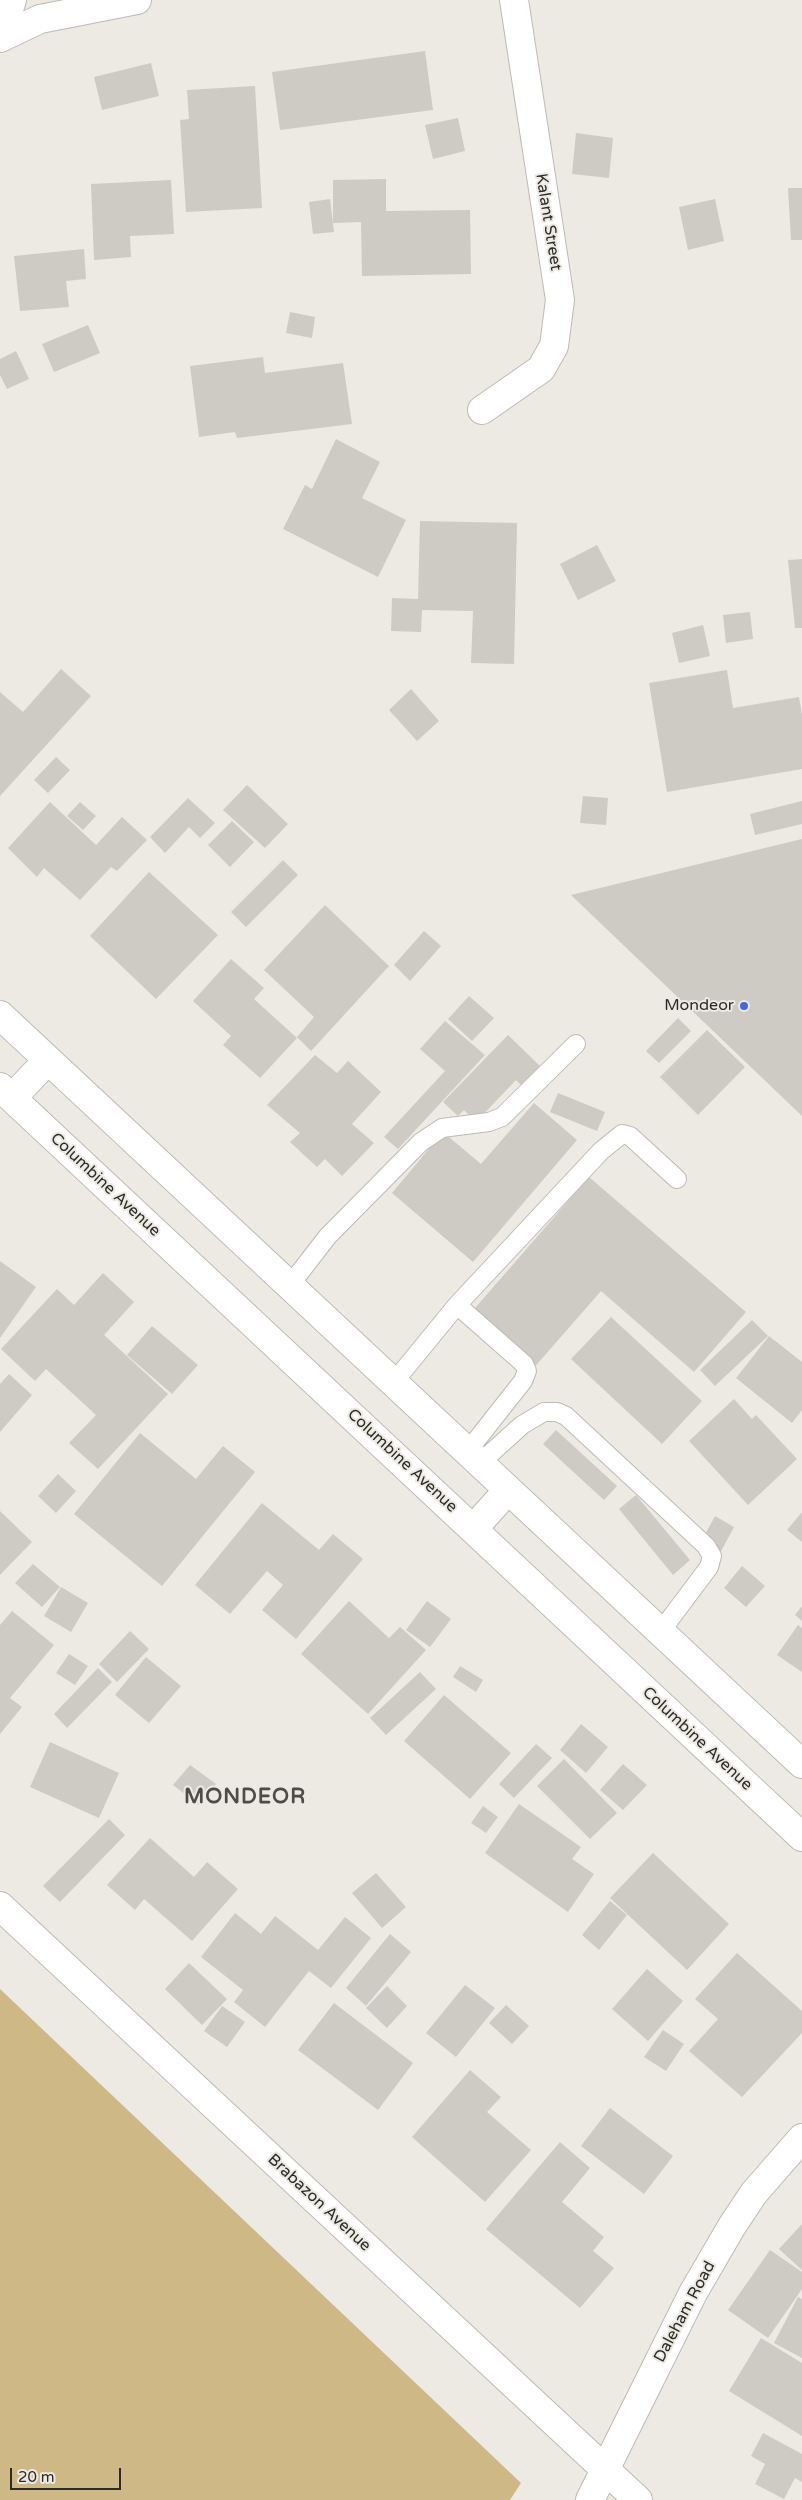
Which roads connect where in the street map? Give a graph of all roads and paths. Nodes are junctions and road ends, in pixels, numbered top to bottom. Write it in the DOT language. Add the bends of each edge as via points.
graph roads {
  1 [pos="12,0"];
  2 [pos="137,0"];
  3 [pos="514,0"];
  4 [pos="0,38"];
  5 [pos="482,410"];
  6 [pos="0,1015"];
  7 [pos="576,1044"];
  8 [pos="48,1060"];
  9 [pos="6,1092"];
  10 [pos="677,1179"];
  11 [pos="290,1285"];
  12 [pos="457,1305"];
  13 [pos="394,1382"];
  14 [pos="474,1457"];
  15 [pos="508,1490"];
  16 [pos="474,1528"];
  17 [pos="661,1631"];
  18 [pos="802,1764"];
  19 [pos="802,1838"];
  20 [pos="0,1906"];
  21 [pos="802,2138"];
  22 [pos="605,2470"];
  23 [pos="590,2500"];
  24 [pos="638,2500"];
  1 -- 4 [label="main road"];
  2 -- 4 [label="main road" via="49,17"];
  3 -- 5 [label="main road, Kalant Street" via="560,300 554,346 541,369"];
  6 -- 8 [label="main road"];
  7 -- 11 [label="lane" via="502,1117 489,1122 442,1128 421,1142 328,1236"];
  8 -- 9 [label="main road"];
  8 -- 11 [label="main road"];
  9 -- 16 [label="main road, Columbine Avenue"];
  10 -- 12 [label="lane" via="630,1136 622,1134 601,1151"];
  11 -- 13 [label="main road"];
  12 -- 13 [label="lane"];
  12 -- 14 [label="lane" via="524,1364 527,1371"];
  13 -- 14 [label="main road"];
  14 -- 15 [label="main road"];
  14 -- 17 [label="lane" via="544,1412 557,1412 566,1416 706,1546 712,1556 709,1567"];
  15 -- 16 [label="main road"];
  15 -- 17 [label="main road"];
  16 -- 19 [label="main road, Columbine Avenue"];
  17 -- 18 [label="main road"];
  20 -- 22 [label="main road, Brabazon Avenue"];
  21 -- 22 [label="main road, Daleham Road" via="754,2193 732,2226 693,2293"];
  22 -- 23 [label="main road, Daleham Road"];
  22 -- 24 [label="main road, Brabazon Avenue"];
}
